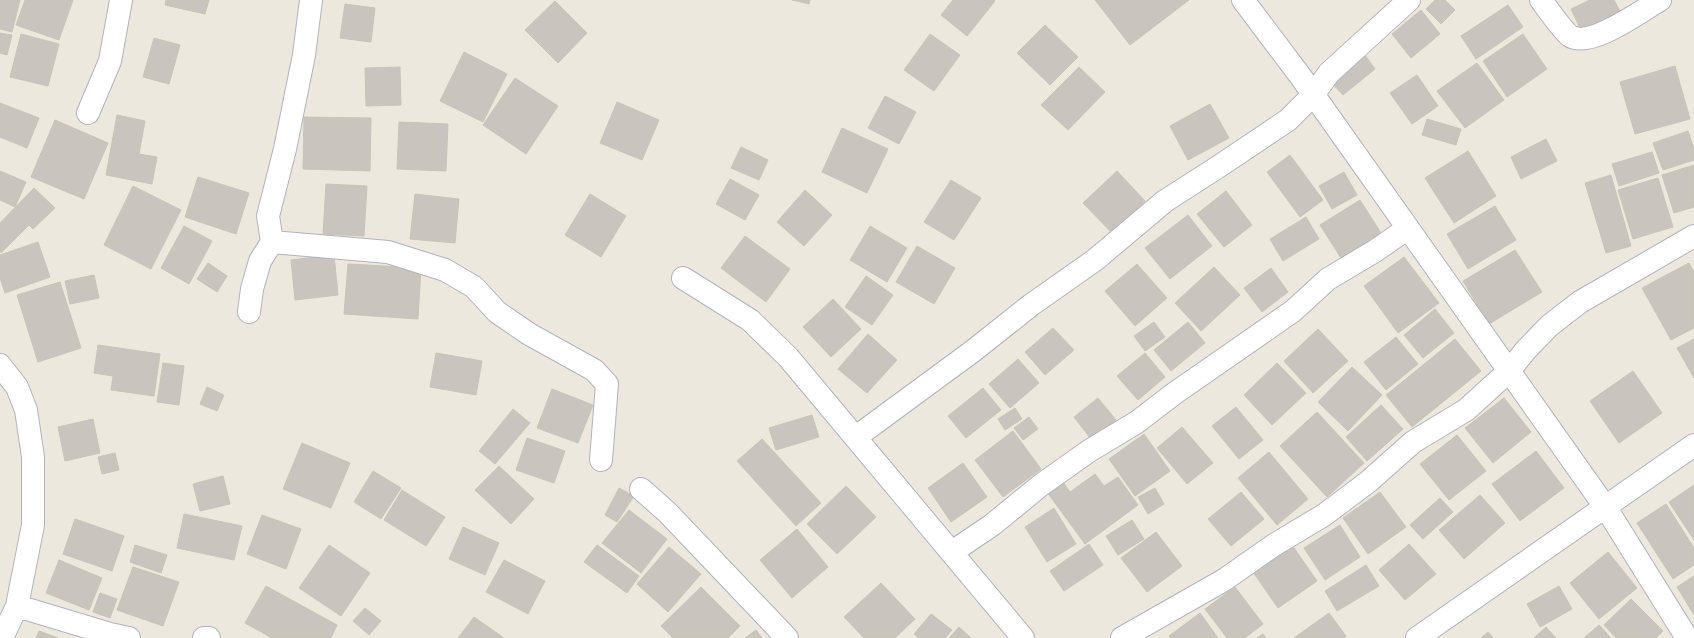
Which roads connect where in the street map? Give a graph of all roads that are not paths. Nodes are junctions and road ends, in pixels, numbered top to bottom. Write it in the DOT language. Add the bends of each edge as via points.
graph roads {
  1 [pos="121,0"];
  2 [pos="311,0"];
  3 [pos="1243,0"];
  4 [pos="1408,0"];
  5 [pos="1541,0"];
  6 [pos="1660,0"];
  7 [pos="1313,95"];
  8 [pos="88,113"];
  9 [pos="1408,228"];
  10 [pos="1694,236"];
  11 [pos="272,242"];
  12 [pos="683,278"];
  13 [pos="248,312"];
  14 [pos="0,365"];
  15 [pos="1510,371"];
  16 [pos="856,436"];
  17 [pos="1694,445"];
  18 [pos="601,460"];
  19 [pos="641,489"];
  20 [pos="1606,508"];
  21 [pos="952,552"];
  22 [pos="17,606"];
  23 [pos="2,638"];
  24 [pos="129,638"];
  25 [pos="204,638"];
  26 [pos="209,638"];
  27 [pos="787,638"];
  28 [pos="1023,638"];
  29 [pos="1122,638"];
  30 [pos="1417,638"];
  31 [pos="1687,638"];
  1 -- 8 [label="street" via="110,61"];
  2 -- 11 [label="street" via="304,56 268,216"];
  3 -- 7 [label="street"];
  4 -- 7 [label="street" via="1329,73"];
  5 -- 6 [label="street" via="1570,36 1578,39 1623,24"];
  7 -- 9 [label="street"];
  7 -- 16 [label="street" via="1288,120 1165,201 1095,260"];
  9 -- 15 [label="street"];
  9 -- 21 [label="street" via="1328,279 1293,311 1137,422 1089,451 1041,485 992,526"];
  10 -- 15 [label="street" via="1580,302 1549,326"];
  11 -- 13 [label="street" via="260,261"];
  11 -- 18 [label="street" via="388,252 444,270 474,287 497,312 529,334 594,370 607,384"];
  12 -- 16 [label="street" via="750,320 788,357"];
  14 -- 22 [label="street" via="17,387 26,410 33,457 33,525"];
  15 -- 20 [label="street"];
  15 -- 29 [label="street" via="1466,410 1413,442 1368,482 1324,515 1274,544 1224,580"];
  16 -- 21 [label="street"];
  17 -- 20 [label="street"];
  19 -- 27 [label="street" via="667,512"];
  20 -- 30 [label="street"];
  20 -- 31 [label="street"];
  21 -- 28 [label="street"];
  22 -- 23 [label="street"];
  22 -- 24 [label="street"];
  25 -- 26 [label="street"];
}
